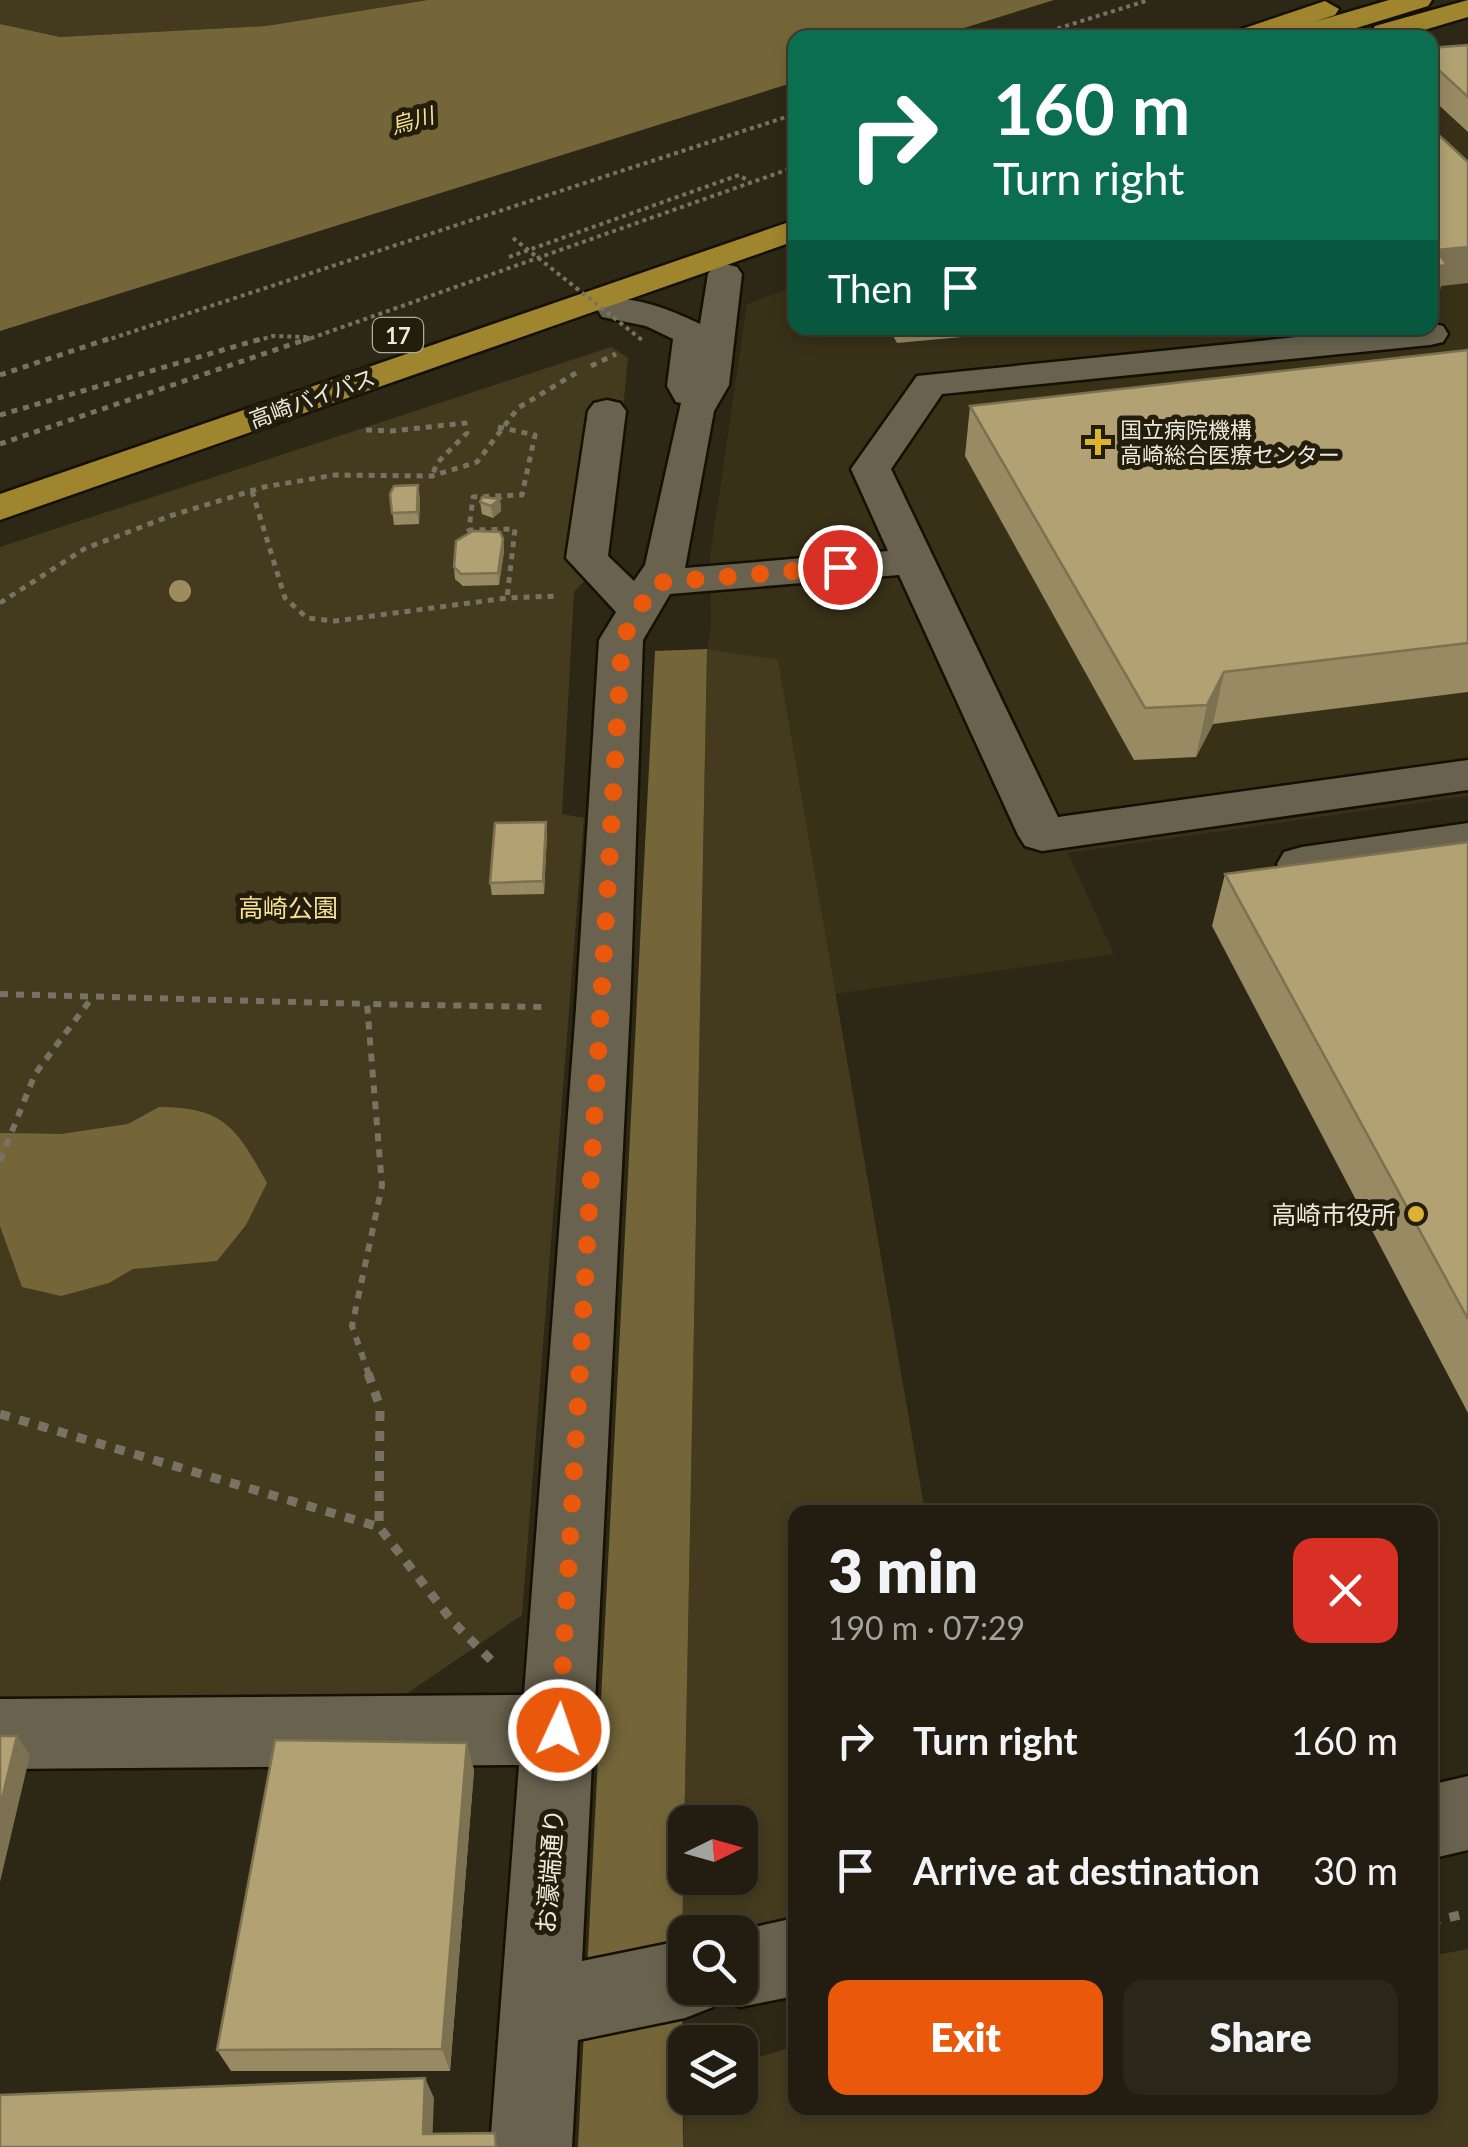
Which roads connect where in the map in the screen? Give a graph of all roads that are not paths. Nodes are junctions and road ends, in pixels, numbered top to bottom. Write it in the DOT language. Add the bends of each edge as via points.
graph roads {
  1 [pos="1354,0"];
  2 [pos="1418,0"];
  3 [pos="1468,8"];
  4 [pos="1266,30"];
  5 [pos="1319,30"];
  6 [pos="1395,30"];
  7 [pos="1468,31"];
  8 [pos="1438,40"];
  9 [pos="788,200"];
  10 [pos="788,232"];
  11 [pos="788,252"];
  12 [pos="726,274"];
  13 [pos="615,309"];
  14 [pos="1366,335"];
  15 [pos="1433,335"];
  16 [pos="1009,377"];
  17 [pos="1340,380"];
  18 [pos="607,411"];
  19 [pos="695,411"];
  20 [pos="1036,411"];
  21 [pos="70,447"];
  22 [pos="60,488"];
  23 [pos="0,508"];
  24 [pos="915,561"];
  25 [pos="646,596"];
  26 [pos="1468,775"];
  27 [pos="1468,839"];
  28 [pos="1302,864"];
  29 [pos="559,1730"];
  30 [pos="0,1734"];
  31 [pos="1468,1813"];
  32 [pos="1438,1820"];
  33 [pos="788,1958"];
  34 [pos="758,1964"];
  35 [pos="668,1982"];
  36 [pos="562,2003"];
  37 [pos="532,2147"];
  1 -- 4 [label="highway"];
  2 -- 5 [label="highway"];
  3 -- 6 [label="highway"];
  7 -- 8 [label="highway"];
  9 -- 21 [label="highway, 高崎バイパス / 17"];
  10 -- 22 [label="highway, 高崎バイパス / 17"];
  11 -- 12 [label="highway, 17"];
  12 -- 13 [label="highway, 17"];
  12 -- 19 [label="street" via="710,385"];
  13 -- 19 [label="street" via="656,316 692,334 686,386"];
  13 -- 22 [label="highway, 17"];
  14 -- 16 [label="street"];
  15 -- 17 [label="street" via="1415,353"];
  16 -- 20 [label="street"];
  16 -- 24 [label="street" via="930,384 871,468"];
  18 -- 25 [label="street" via="587,558"];
  19 -- 25 [label="street, お濠端通り" via="666,565"];
  22 -- 23 [label="highway, 高崎バイパス / 17"];
  24 -- 25 [label="street"];
  24 -- 26 [label="street" via="1042,835"];
  25 -- 29 [label="street, お濠端通り" via="622,640"];
  27 -- 28 [label="street"];
  29 -- 30 [label="street"];
  29 -- 36 [label="street, お濠端通り"];
  31 -- 32 [label="street"];
  33 -- 34 [label="street"];
  35 -- 36 [label="street"];
  36 -- 37 [label="street, お濠端通り"];
}
